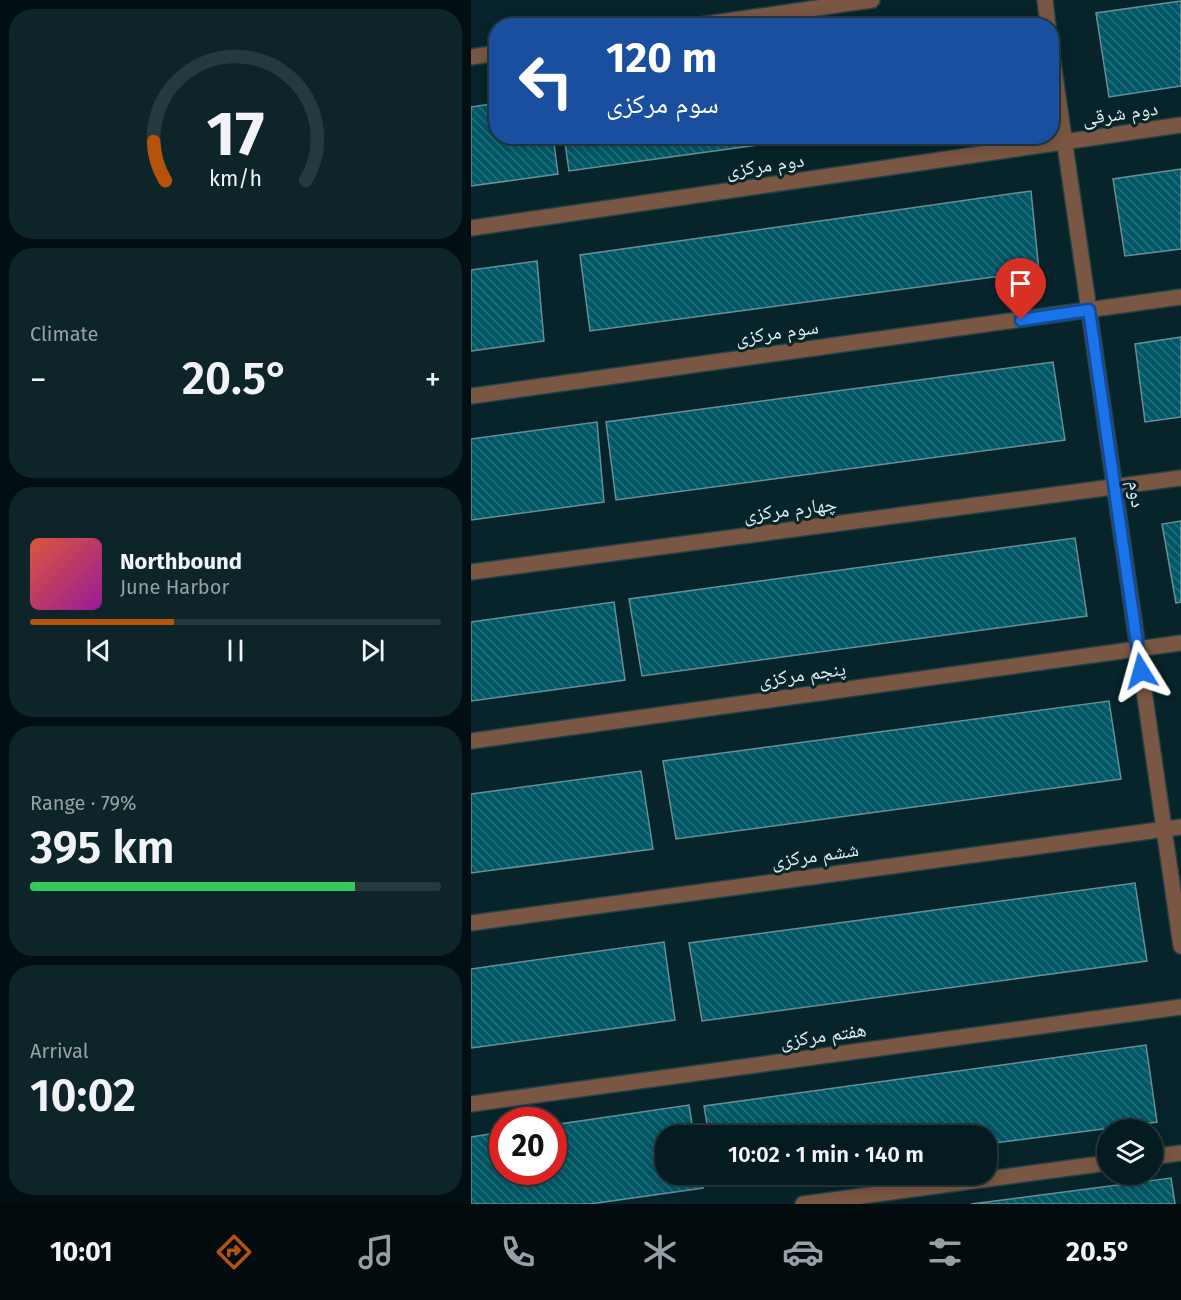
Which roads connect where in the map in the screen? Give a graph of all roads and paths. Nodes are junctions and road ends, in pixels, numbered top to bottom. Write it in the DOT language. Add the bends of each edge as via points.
graph roads {
  1 [pos="872,0"];
  2 [pos="1045,0"];
  3 [pos="748,18"];
  4 [pos="1047,18"];
  5 [pos="489,54"];
  6 [pos="471,57"];
  7 [pos="1059,102"];
  8 [pos="1181,126"];
  9 [pos="1065,143"];
  10 [pos="1058,144"];
  11 [pos="1059,144"];
  12 [pos="471,228"];
  13 [pos="1181,297"];
  14 [pos="1089,310"];
  15 [pos="471,396"];
  16 [pos="1181,478"];
  17 [pos="1115,488"];
  18 [pos="471,572"];
  19 [pos="1181,643"];
  20 [pos="1138,649"];
  21 [pos="471,741"];
  22 [pos="1181,827"];
  23 [pos="1164,829"];
  24 [pos="471,923"];
  25 [pos="1181,946"];
  26 [pos="1181,1006"];
  27 [pos="471,1104"];
  28 [pos="1181,1153"];
  29 [pos="1163,1155"];
  30 [pos="1097,1164"];
  31 [pos="803,1204"];
  1 -- 3 [label="lane"];
  2 -- 4 [label="lane"];
  5 -- 6 [label="lane"];
  7 -- 9 [label="lane, دوم"];
  8 -- 9 [label="lane, دوم شرقی"];
  9 -- 11 [label="lane, دوم مرکزی"];
  9 -- 14 [label="lane, دوم"];
  10 -- 12 [label="lane, دوم مرکزی"];
  13 -- 14 [label="lane, سوم مرکزی"];
  14 -- 15 [label="lane, سوم مرکزی"];
  14 -- 17 [label="lane, دوم"];
  16 -- 17 [label="lane, چهارم مرکزی"];
  17 -- 18 [label="lane, چهارم مرکزی"];
  17 -- 20 [label="lane, دوم"];
  19 -- 20 [label="lane, پنجم مرکزی"];
  20 -- 21 [label="lane, پنجم مرکزی"];
  20 -- 23 [label="lane, دوم"];
  22 -- 23 [label="lane, ششم مرکزی"];
  23 -- 24 [label="lane, ششم مرکزی"];
  23 -- 25 [label="lane, دوم"];
  26 -- 27 [label="lane, هفتم مرکزی"];
  28 -- 29 [label="lane"];
  30 -- 31 [label="lane"];
}
